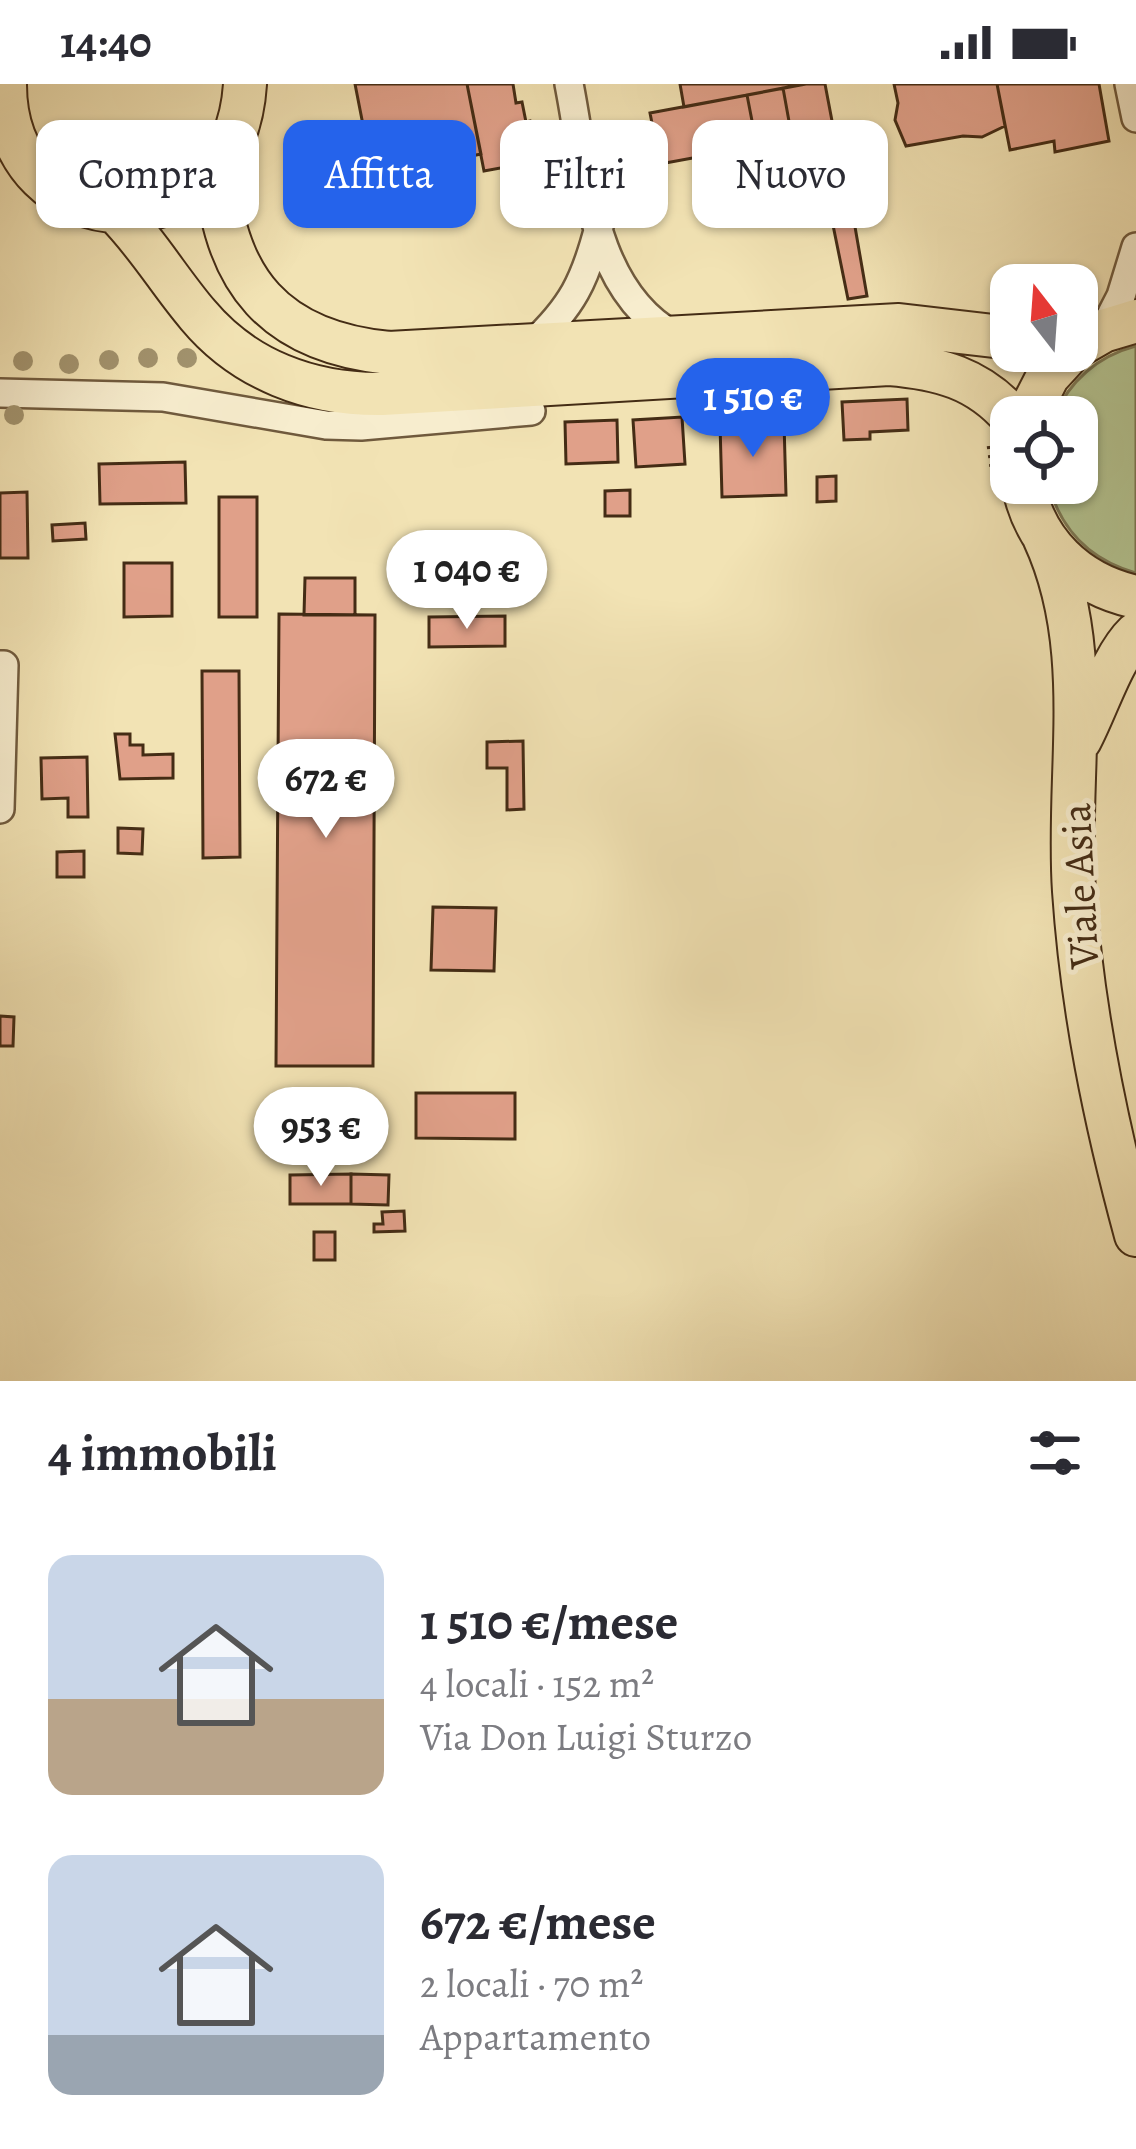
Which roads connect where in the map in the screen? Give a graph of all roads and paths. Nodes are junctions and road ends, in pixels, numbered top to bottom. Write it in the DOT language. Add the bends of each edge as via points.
graph roads {
  1 [pos="5,84"];
  2 [pos="245,84"];
  3 [pos="569,84"];
  4 [pos="1129,84"];
  5 [pos="1136,118"];
  6 [pos="240,120"];
  7 [pos="576,120"];
  8 [pos="36,172"];
  9 [pos="0,174"];
  10 [pos="36,182"];
  11 [pos="132,228"];
  12 [pos="224,228"];
  13 [pos="598,228"];
  14 [pos="598,228"];
  15 [pos="1136,248"];
  16 [pos="1098,330"];
  17 [pos="990,336"];
  18 [pos="676,337"];
  19 [pos="530,346"];
  20 [pos="0,393"];
  21 [pos="990,401"];
  22 [pos="531,411"];
  23 [pos="1023,504"];
  24 [pos="1044,537"];
  25 [pos="1136,597"];
  26 [pos="1136,634"];
  27 [pos="0,665"];
  28 [pos="1076,747"];
  29 [pos="0,809"];
  30 [pos="1136,1235"];
  1 -- 8 [label="main road" via="8,124"];
  2 -- 6 [label="main road"];
  3 -- 7 [label="street"];
  4 -- 5 [label="street"];
  9 -- 10 [label="main road"];
  11 -- 21 [label="main road" via="216,335 258,366 325,391 889,364 950,373"];
  12 -- 19 [label="main road" via="267,302 303,331 389,353"];
  13 -- 18 [label="street" via="634,306"];
  14 -- 19 [label="street" via="572,302"];
  15 -- 16 [label="street"];
  17 -- 18 [label="main road" via="899,325"];
  18 -- 19 [label="main road"];
  20 -- 22 [label="street" via="163,397 362,426"];
  23 -- 24 [label="main road, Viale Asia"];
  24 -- 25 [label="main road" via="1077,572"];
  24 -- 28 [label="main road, Viale Asia" via="1072,621"];
  26 -- 28 [label="main road" via="1118,654"];
  27 -- 29 [label="street"];
  28 -- 30 [label="main road, Viale Asia" via="1072,847 1082,981"];
}
